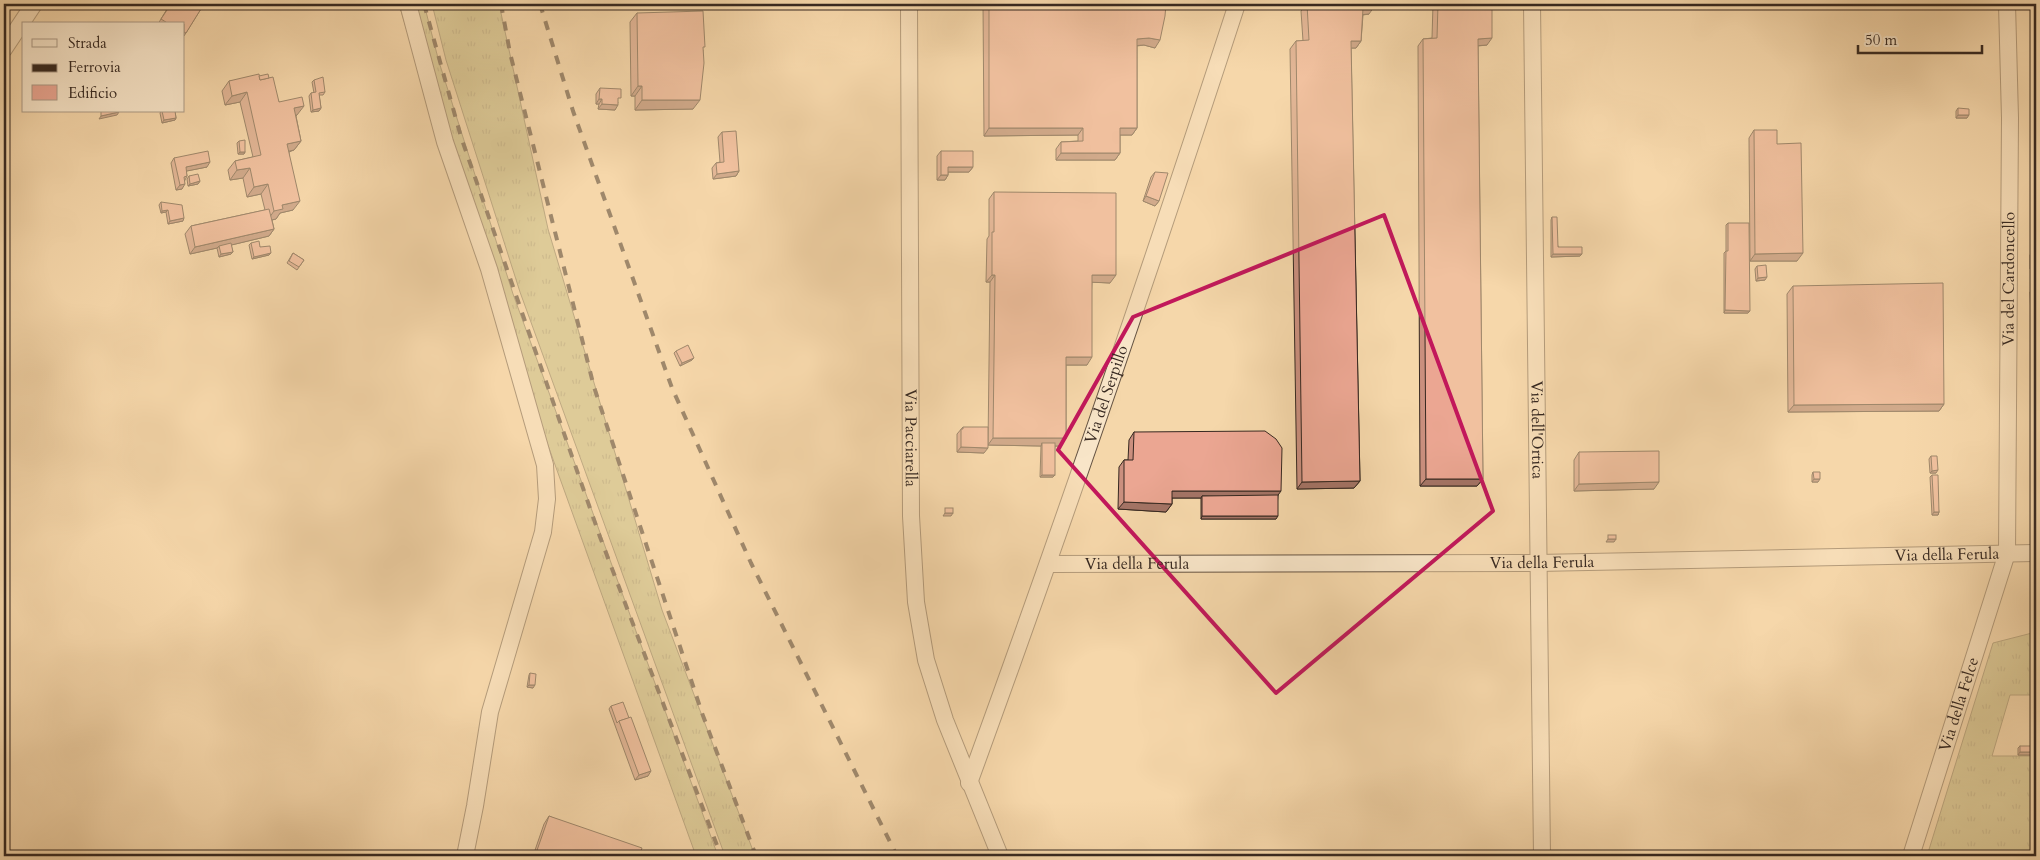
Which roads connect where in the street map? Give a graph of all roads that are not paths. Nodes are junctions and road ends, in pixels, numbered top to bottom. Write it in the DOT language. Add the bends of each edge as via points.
graph roads {
  1 [pos="34,4"];
  2 [pos="408,4"];
  3 [pos="909,4"];
  4 [pos="1237,4"];
  5 [pos="1532,4"];
  6 [pos="2008,4"];
  7 [pos="22,22"];
  8 [pos="22,22"];
  9 [pos="4,50"];
  10 [pos="2007,553"];
  11 [pos="2036,553"];
  12 [pos="1537,563"];
  13 [pos="1048,564"];
  14 [pos="970,784"];
  15 [pos="465,856"];
  16 [pos="1000,856"];
  17 [pos="1542,856"];
  18 [pos="1911,856"];
  1 -- 8 [label="street"];
  2 -- 15 [label="street" via="445,142 489,269 546,465 548,499 543,532 490,712"];
  3 -- 14 [label="street, Via Pacciarella" via="911,506 916,602 926,660"];
  4 -- 13 [label="street, Via del Serpillo"];
  5 -- 12 [label="street, Via dell'Ortica"];
  6 -- 10 [label="street, Via del Cardoncello"];
  7 -- 9 [label="street"];
  10 -- 11 [label="street, Via della Ferula"];
  10 -- 12 [label="street, Via della Ferula"];
  10 -- 18 [label="street, Via della Felce"];
  12 -- 13 [label="street, Via della Ferula"];
  12 -- 17 [label="street, Via dell'Ortica"];
  13 -- 14 [label="street, Via del Serpillo"];
  14 -- 16 [label="street, Via Pacciarella"];
}
